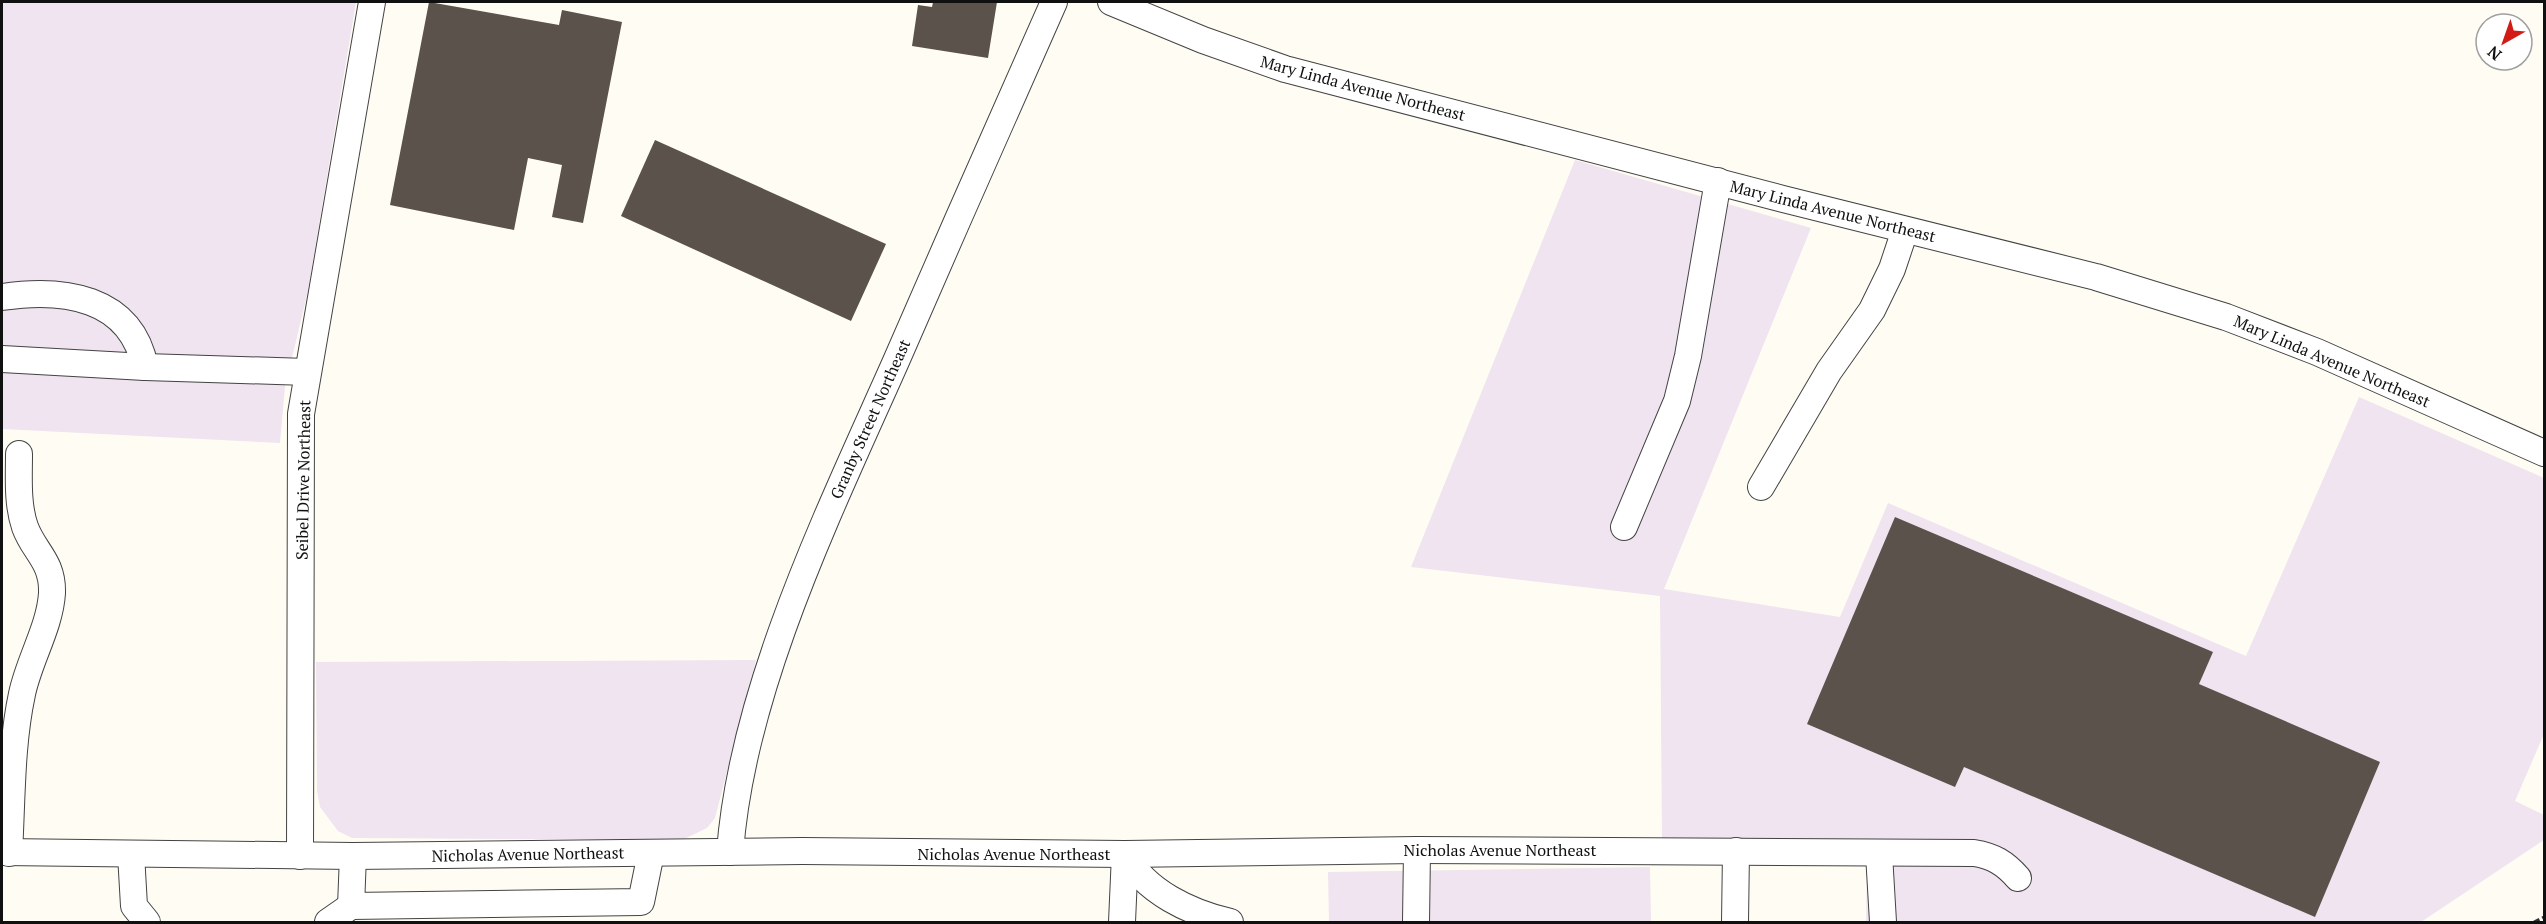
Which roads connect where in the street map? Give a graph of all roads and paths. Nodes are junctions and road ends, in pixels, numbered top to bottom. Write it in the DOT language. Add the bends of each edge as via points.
graph roads {
  1 [pos="372,2"];
  2 [pos="1054,2"];
  3 [pos="1111,2"];
  4 [pos="1718,182"];
  5 [pos="1905,230"];
  6 [pos="2,297"];
  7 [pos="2,359"];
  8 [pos="145,367"];
  9 [pos="307,372"];
  10 [pos="2544,453"];
  11 [pos="19,454"];
  12 [pos="1761,487"];
  13 [pos="1624,527"];
  14 [pos="1417,850"];
  15 [pos="1736,851"];
  16 [pos="730,852"];
  17 [pos="5,853"];
  18 [pos="651,853"];
  19 [pos="131,854"];
  20 [pos="1125,854"];
  21 [pos="1879,854"];
  22 [pos="300,855"];
  23 [pos="352,856"];
  24 [pos="2018,878"];
  25 [pos="351,906"];
  26 [pos="640,912"];
  27 [pos="413,914"];
  28 [pos="2544,917"];
  29 [pos="147,922"];
  30 [pos="328,922"];
  31 [pos="1122,922"];
  32 [pos="1230,922"];
  33 [pos="1416,922"];
  34 [pos="1735,922"];
  35 [pos="1883,922"];
  36 [pos="2534,922"];
  1 -- 9 [label="street, Seibel Drive Northeast"];
  2 -- 16 [label="street, Granby Street Northeast" via="815,543 759,706 732,822"];
  3 -- 4 [label="street, Mary Linda Avenue Northeast" via="1285,69"];
  4 -- 5 [label="street, Mary Linda Avenue Northeast"];
  4 -- 13 [label="street" via="1677,401"];
  5 -- 10 [label="street, Mary Linda Avenue Northeast" via="2096,277 2226,317 2317,352"];
  5 -- 12 [label="street" via="1872,310 1829,371"];
  6 -- 8 [label="street" via="72,297 110,310 135,337"];
  7 -- 8 [label="street"];
  8 -- 9 [label="street"];
  9 -- 22 [label="street, Seibel Drive Northeast" via="300,458"];
  11 -- 17 [label="street" via="24,526 44,557 52,592 22,690"];
  14 -- 15 [label="street, Nicholas Avenue Northeast"];
  14 -- 20 [label="street, Nicholas Avenue Northeast"];
  14 -- 33 [label="street"];
  15 -- 21 [label="street, Nicholas Avenue Northeast"];
  15 -- 34 [label="street"];
  16 -- 18 [label="street, Nicholas Avenue Northeast"];
  16 -- 20 [label="street, Nicholas Avenue Northeast"];
  17 -- 19 [label="street, Nicholas Avenue Northeast"];
  18 -- 23 [label="street, Nicholas Avenue Northeast"];
  18 -- 26 [label="street"];
  19 -- 22 [label="street, Nicholas Avenue Northeast"];
  19 -- 29 [label="street" via="134,906"];
  20 -- 31 [label="street"];
  20 -- 32 [label="street" via="1140,876 1157,889 1187,908"];
  21 -- 24 [label="street, Nicholas Avenue Northeast" via="1989,856 2007,865"];
  21 -- 35 [label="street"];
  22 -- 23 [label="street, Nicholas Avenue Northeast"];
  23 -- 25 [label="street"];
  25 -- 27 [label="street"];
  25 -- 30 [label="street"];
  26 -- 27 [label="street"];
  28 -- 36 [label="path"];
}
